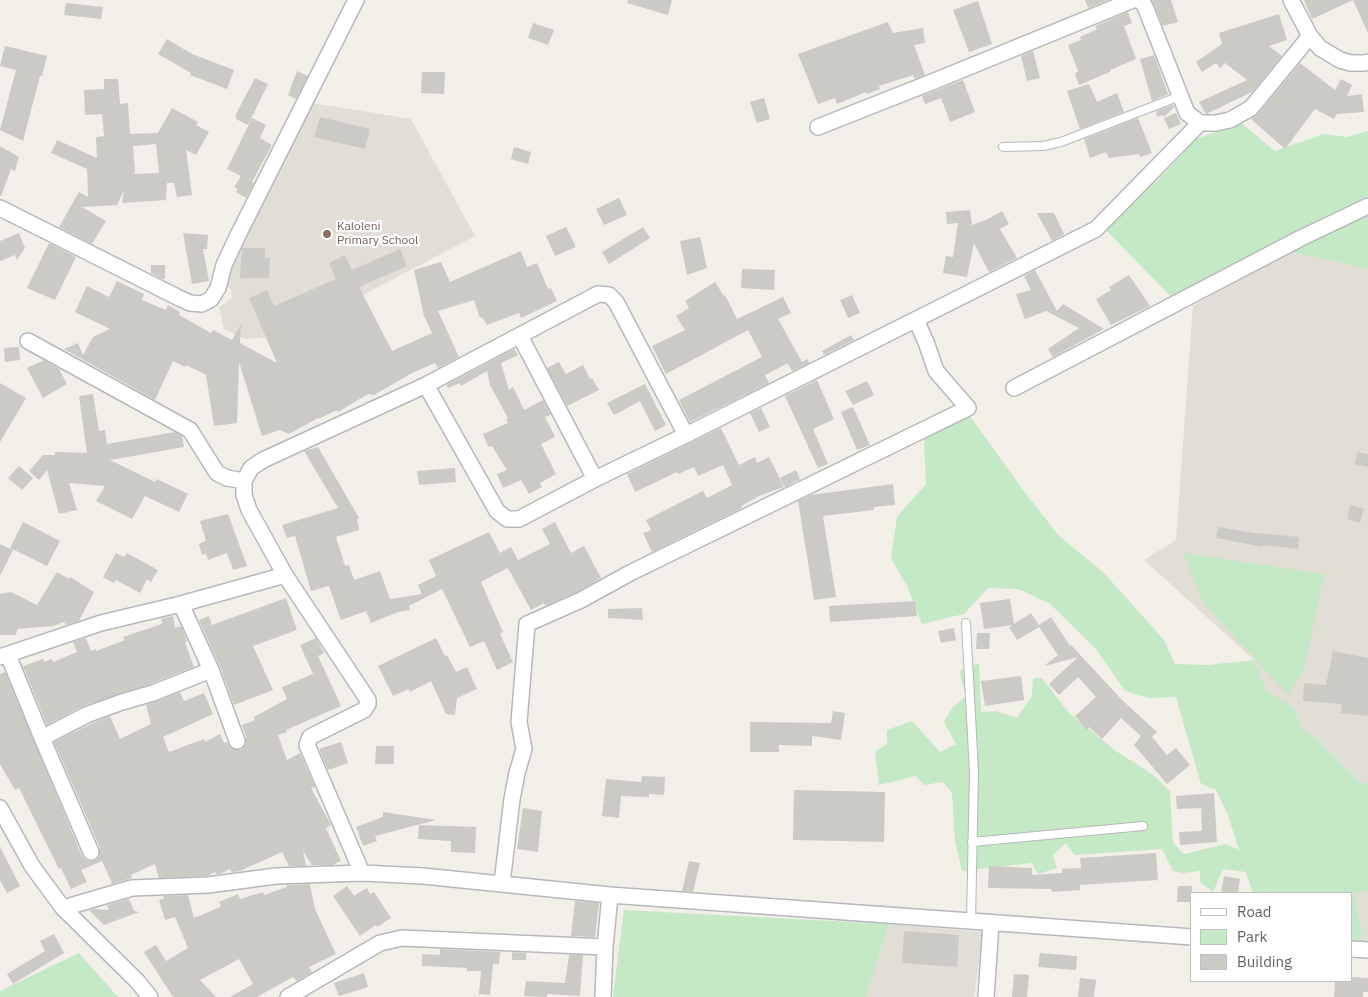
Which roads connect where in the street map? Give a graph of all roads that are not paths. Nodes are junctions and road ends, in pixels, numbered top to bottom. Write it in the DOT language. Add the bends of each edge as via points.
graph roads {
  1 [pos="356,0"];
  2 [pos="1133,0"];
  3 [pos="1139,0"];
  4 [pos="1291,0"];
  5 [pos="1310,36"];
  6 [pos="1368,62"];
  7 [pos="1180,96"];
  8 [pos="1200,123"];
  9 [pos="818,127"];
  10 [pos="1003,147"];
  11 [pos="1368,206"];
  12 [pos="0,208"];
  13 [pos="916,320"];
  14 [pos="520,336"];
  15 [pos="28,341"];
  16 [pos="426,385"];
  17 [pos="1014,388"];
  18 [pos="686,435"];
  19 [pos="595,479"];
  20 [pos="244,480"];
  21 [pos="285,575"];
  22 [pos="181,604"];
  23 [pos="966,623"];
  24 [pos="4,656"];
  25 [pos="211,670"];
  26 [pos="42,738"];
  27 [pos="237,741"];
  28 [pos="0,808"];
  29 [pos="1143,826"];
  30 [pos="972,842"];
  31 [pos="91,852"];
  32 [pos="362,873"];
  33 [pos="502,884"];
  34 [pos="610,895"];
  35 [pos="64,908"];
  36 [pos="971,921"];
  37 [pos="991,923"];
  38 [pos="1190,937"];
  39 [pos="605,947"];
  40 [pos="1353,949"];
  41 [pos="1368,950"];
  42 [pos="150,997"];
  43 [pos="288,997"];
  44 [pos="603,997"];
  45 [pos="986,997"];
  1 -- 12 [label="street" via="238,235 224,265 218,288 202,304 179,298"];
  2 -- 9 [label="street"];
  3 -- 7 [label="street" via="1146,9"];
  4 -- 5 [label="street"];
  5 -- 6 [label="street" via="1320,48 1340,60 1351,64"];
  5 -- 8 [label="street" via="1251,108 1230,120"];
  7 -- 8 [label="street" via="1187,113"];
  7 -- 10 [label="lane" via="1061,142"];
  8 -- 13 [label="street" via="1096,229"];
  11 -- 17 [label="street"];
  13 -- 18 [label="street"];
  13 -- 33 [label="street" via="936,371 968,408 581,600 526,624 519,722 524,749 512,799"];
  14 -- 16 [label="street"];
  14 -- 18 [label="street" via="598,294 609,295 616,302"];
  14 -- 19 [label="street"];
  15 -- 20 [label="street" via="190,430 217,472 227,478"];
  16 -- 19 [label="street" via="497,511 507,519 519,519"];
  16 -- 20 [label="street" via="263,460 250,468"];
  18 -- 19 [label="street"];
  20 -- 21 [label="street" via="249,510"];
  21 -- 22 [label="street"];
  21 -- 32 [label="street" via="368,700 364,710 310,737 307,746"];
  22 -- 24 [label="street" via="101,623"];
  22 -- 25 [label="street"];
  23 -- 30 [label="lane" via="974,772"];
  24 -- 26 [label="street"];
  25 -- 26 [label="street" via="86,715"];
  25 -- 27 [label="street"];
  26 -- 31 [label="street"];
  28 -- 35 [label="street" via="32,866"];
  29 -- 30 [label="lane"];
  30 -- 36 [label="lane"];
  32 -- 33 [label="street"];
  32 -- 35 [label="street" via="276,876 208,885 132,888"];
  33 -- 34 [label="street"];
  34 -- 36 [label="street"];
  34 -- 39 [label="street"];
  35 -- 42 [label="street"];
  36 -- 37 [label="street"];
  37 -- 38 [label="street"];
  37 -- 45 [label="street"];
  39 -- 43 [label="street" via="402,938 380,943"];
  39 -- 44 [label="street"];
  40 -- 41 [label="street"];
}
